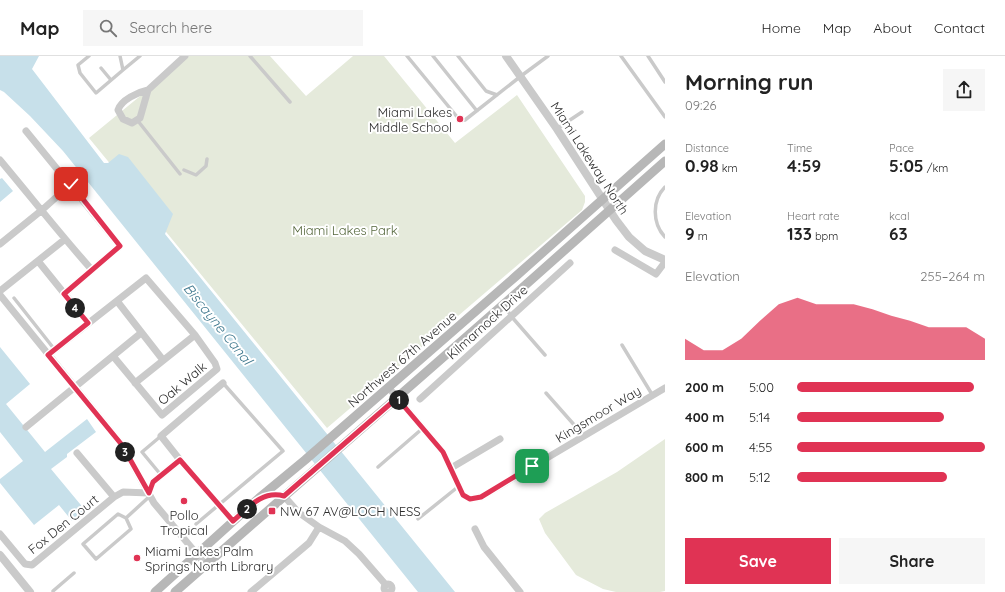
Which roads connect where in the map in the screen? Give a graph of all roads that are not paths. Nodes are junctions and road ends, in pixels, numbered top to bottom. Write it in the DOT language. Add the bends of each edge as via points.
graph roads {
  1 [pos="89,56"];
  2 [pos="120,56"];
  3 [pos="140,56"];
  4 [pos="185,56"];
  5 [pos="250,56"];
  6 [pos="407,56"];
  7 [pos="433,56"];
  8 [pos="458,56"];
  9 [pos="507,56"];
  10 [pos="548,56"];
  11 [pos="622,56"];
  12 [pos="648,56"];
  13 [pos="101,68"];
  14 [pos="123,70"];
  15 [pos="521,76"];
  16 [pos="111,80"];
  17 [pos="665,82"];
  18 [pos="148,90"];
  19 [pos="497,95"];
  20 [pos="290,102"];
  21 [pos="477,111"];
  22 [pos="582,112"];
  23 [pos="665,117"];
  24 [pos="138,121"];
  25 [pos="557,129"];
  26 [pos="26,131"];
  27 [pos="665,144"];
  28 [pos="207,159"];
  29 [pos="0,160"];
  30 [pos="665,161"];
  31 [pos="184,170"];
  32 [pos="180,174"];
  33 [pos="71,184"];
  34 [pos="665,187"];
  35 [pos="603,199"];
  36 [pos="42,210"];
  37 [pos="610,210"];
  38 [pos="665,237"];
  39 [pos="64,240"];
  40 [pos="0,244"];
  41 [pos="615,250"];
  42 [pos="38,261"];
  43 [pos="665,261"];
  44 [pos="570,264"];
  45 [pos="92,270"];
  46 [pos="0,291"];
  47 [pos="64,294"];
  48 [pos="0,295"];
  49 [pos="495,295"];
  50 [pos="14,298"];
  51 [pos="117,301"];
  52 [pos="504,304"];
  53 [pos="512,316"];
  54 [pos="88,323"];
  55 [pos="141,333"];
  56 [pos="195,335"];
  57 [pos="622,345"];
  58 [pos="55,350"];
  59 [pos="48,355"];
  60 [pos="545,355"];
  61 [pos="113,356"];
  62 [pos="163,360"];
  63 [pos="135,383"];
  64 [pos="223,383"];
  65 [pos="75,387"];
  66 [pos="388,387"];
  67 [pos="665,388"];
  68 [pos="546,393"];
  69 [pos="652,396"];
  70 [pos="397,398"];
  71 [pos="420,399"];
  72 [pos="26,427"];
  73 [pos="423,428"];
  74 [pos="161,436"];
  75 [pos="584,436"];
  76 [pos="500,439"];
  77 [pos="77,453"];
  78 [pos="180,460"];
  79 [pos="378,467"];
  80 [pos="451,468"];
  81 [pos="291,472"];
  82 [pos="161,474"];
  83 [pos="459,486"];
  84 [pos="150,495"];
  85 [pos="284,496"];
  86 [pos="114,497"];
  87 [pos="259,498"];
  88 [pos="219,505"];
  89 [pos="126,518"];
  90 [pos="418,520"];
  91 [pos="233,521"];
  92 [pos="196,524"];
  93 [pos="319,527"];
  94 [pos="475,530"];
  95 [pos="0,534"];
  96 [pos="197,554"];
  97 [pos="0,555"];
  98 [pos="206,565"];
  99 [pos="74,573"];
  100 [pos="388,590"];
  101 [pos="30,592"];
  102 [pos="53,592"];
  103 [pos="155,592"];
  104 [pos="175,592"];
  105 [pos="251,592"];
  106 [pos="520,592"];
  1 -- 16 [label="lane" via="78,65 80,73 96,93"];
  2 -- 14 [label="lane"];
  3 -- 14 [label="lane"];
  4 -- 18 [label="street"];
  5 -- 20 [label="lane"];
  6 -- 21 [label="lane" via="458,118 465,120"];
  7 -- 21 [label="lane"];
  8 -- 19 [label="lane" via="486,91"];
  9 -- 15 [label="street, Miami Lakeway North"];
  10 -- 15 [label="lane"];
  11 -- 23 [label="lane"];
  12 -- 17 [label="lane"];
  13 -- 16 [label="lane"];
  14 -- 16 [label="lane"];
  15 -- 19 [label="lane"];
  15 -- 25 [label="street, Miami Lakeway North"];
  18 -- 24 [label="street"];
  18 -- 24 [label="street" via="119,107 119,114 123,119 132,123"];
  19 -- 21 [label="lane"];
  22 -- 25 [label="lane"];
  24 -- 32 [label="lane"];
  25 -- 35 [label="street, Miami Lakeway North"];
  26 -- 33 [label="street"];
  27 -- 35 [label="main road, Northwest 67th Avenue"];
  28 -- 31 [label="lane" via="206,166 196,175"];
  29 -- 36 [label="street"];
  30 -- 37 [label="main road, Northwest 67th Avenue"];
  33 -- 36 [label="street"];
  33 -- 45 [label="street" via="120,246"];
  34 -- 38 [label="lane" via="655,204 656,220"];
  35 -- 37 [label="street, Miami Lakeway North"];
  35 -- 49 [label="main road, Northwest 67th Avenue"];
  36 -- 39 [label="street"];
  36 -- 40 [label="street"];
  37 -- 43 [label="street, Miami Lakeway North" via="629,237 645,251"];
  37 -- 52 [label="main road, Northwest 67th Avenue"];
  39 -- 42 [label="street"];
  39 -- 45 [label="street"];
  41 -- 43 [label="street" via="656,274"];
  42 -- 46 [label="street"];
  42 -- 47 [label="street"];
  44 -- 53 [label="street, Kilmarnock Drive"];
  45 -- 47 [label="street"];
  47 -- 54 [label="street"];
  48 -- 59 [label="street"];
  49 -- 52 [label="main road"];
  49 -- 66 [label="main road, Northwest 67th Avenue"];
  50 -- 58 [label="lane"];
  51 -- 54 [label="street"];
  51 -- 55 [label="street"];
  51 -- 56 [label="street" via="146,278"];
  52 -- 53 [label="lane"];
  52 -- 70 [label="main road, Northwest 67th Avenue"];
  53 -- 60 [label="lane"];
  53 -- 71 [label="street, Kilmarnock Drive"];
  54 -- 58 [label="street"];
  55 -- 61 [label="street"];
  55 -- 62 [label="street"];
  56 -- 62 [label="street"];
  56 -- 63 [label="street, Oak Walk" via="218,369 162,415"];
  57 -- 69 [label="lane"];
  58 -- 59 [label="street"];
  59 -- 65 [label="street"];
  61 -- 63 [label="street"];
  61 -- 65 [label="street"];
  62 -- 63 [label="street"];
  64 -- 74 [label="street"];
  64 -- 88 [label="lane" via="282,451"];
  65 -- 72 [label="street"];
  65 -- 84 [label="street" via="122,445"];
  66 -- 70 [label="street, Kingsmoor Way"];
  66 -- 81 [label="main road, Northwest 67th Avenue"];
  67 -- 69 [label="street, Kingsmoor Way"];
  68 -- 75 [label="lane"];
  69 -- 75 [label="street, Kingsmoor Way"];
  70 -- 73 [label="street, Kingsmoor Way"];
  70 -- 85 [label="main road, Northwest 67th Avenue"];
  73 -- 79 [label="lane"];
  73 -- 80 [label="street, Kingsmoor Way" via="443,452"];
  74 -- 78 [label="street"];
  74 -- 82 [label="lane" via="142,452"];
  75 -- 83 [label="street, Kingsmoor Way" via="481,497 470,499 463,495"];
  76 -- 80 [label="street"];
  77 -- 86 [label="street, Fox Den Court"];
  78 -- 82 [label="street"];
  78 -- 88 [label="lane"];
  80 -- 83 [label="street, Kingsmoor Way"];
  81 -- 85 [label="main road" via="283,491"];
  81 -- 87 [label="main road, Northwest 67th Avenue"];
  82 -- 84 [label="street" via="153,482"];
  83 -- 90 [label="lane"];
  84 -- 86 [label="street, Fox Den Court" via="123,492"];
  84 -- 89 [label="lane"];
  84 -- 96 [label="street"];
  85 -- 87 [label="main road" via="278,494"];
  85 -- 93 [label="street" via="298,512"];
  85 -- 98 [label="main road, Northwest 67th Avenue"];
  86 -- 95 [label="street, Fox Den Court" via="32,565 25,564"];
  87 -- 91 [label="main road, Northwest 67th Avenue"];
  88 -- 91 [label="lane"];
  88 -- 92 [label="lane"];
  89 -- 89 [label="lane" via="118,514 83,544 96,559 131,529"];
  91 -- 96 [label="main road, Northwest 67th Avenue"];
  93 -- 100 [label="street" via="344,541 359,554"];
  93 -- 105 [label="street" via="308,544"];
  94 -- 106 [label="street" via="484,547"];
  96 -- 98 [label="street"];
  96 -- 103 [label="main road, Northwest 67th Avenue"];
  97 -- 101 [label="street"];
  98 -- 104 [label="main road, Northwest 67th Avenue"];
  99 -- 102 [label="lane"];
}
